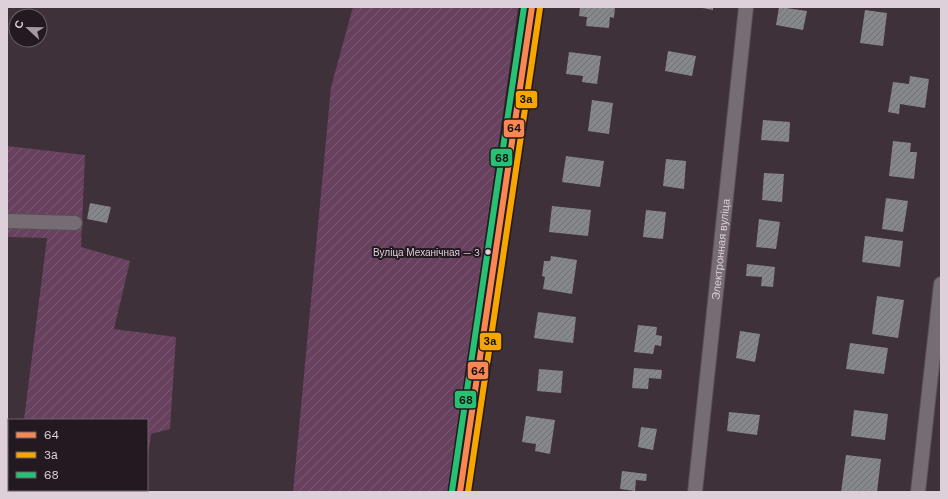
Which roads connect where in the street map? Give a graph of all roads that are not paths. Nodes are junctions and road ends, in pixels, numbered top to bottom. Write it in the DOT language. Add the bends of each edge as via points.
graph roads {
  1 [pos="532,7"];
  2 [pos="746,7"];
  3 [pos="7,221"];
  4 [pos="75,223"];
  5 [pos="941,284"];
  6 [pos="460,492"];
  7 [pos="695,492"];
  8 [pos="918,492"];
  1 -- 6 [label="street"];
  2 -- 7 [label="street, Электронная вуліца"];
  3 -- 4 [label="street"];
  5 -- 8 [label="street"];
}
